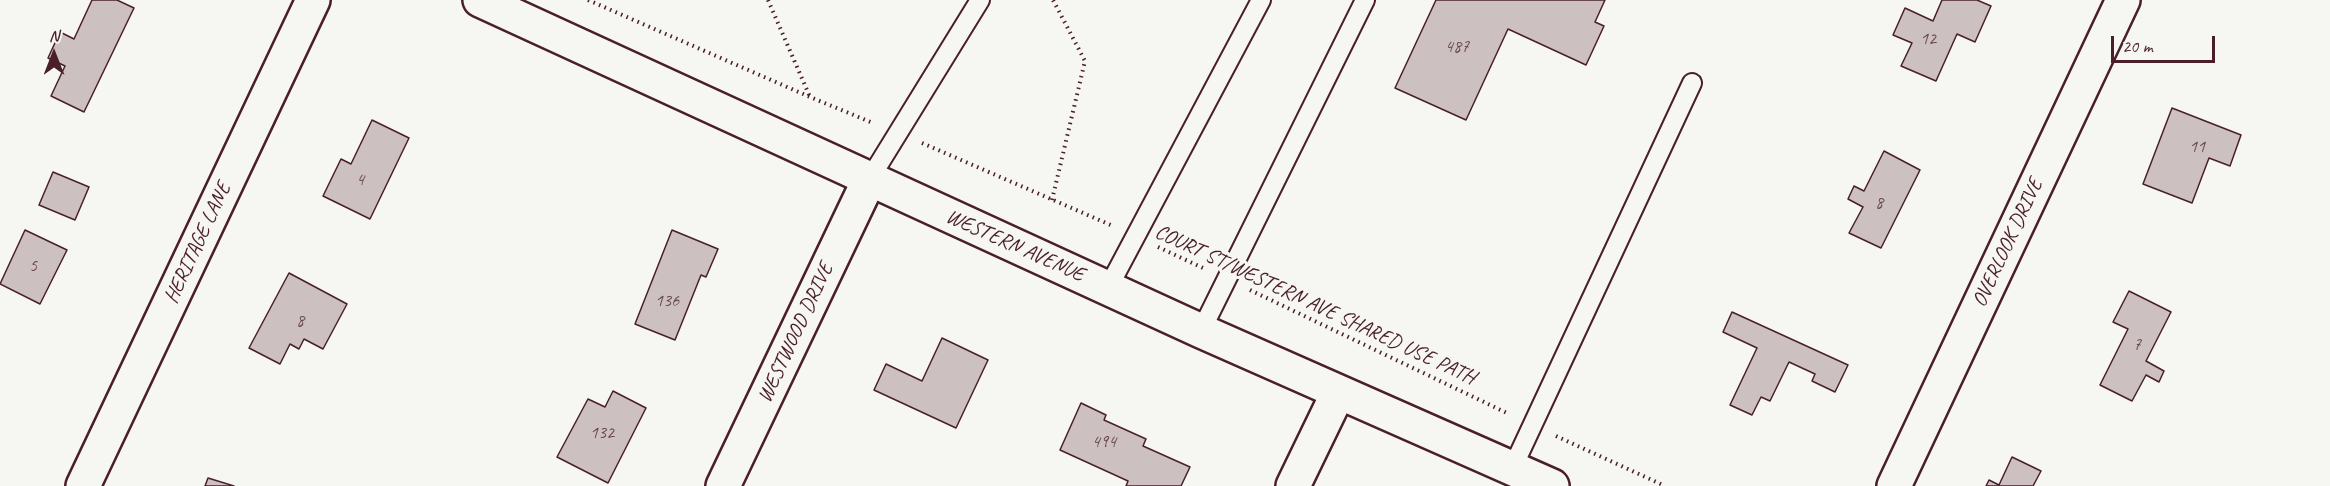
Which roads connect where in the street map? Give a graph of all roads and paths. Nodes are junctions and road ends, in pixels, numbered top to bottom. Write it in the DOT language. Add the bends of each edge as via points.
graph roads {
  1 [pos="313,0"];
  2 [pos="480,0"];
  3 [pos="588,0"];
  4 [pos="768,0"];
  5 [pos="980,0"];
  6 [pos="1053,0"];
  7 [pos="1261,0"];
  8 [pos="1365,0"];
  9 [pos="2123,0"];
  10 [pos="1692,83"];
  11 [pos="810,97"];
  12 [pos="842,110"];
  13 [pos="950,155"];
  14 [pos="869,180"];
  15 [pos="1052,200"];
  16 [pos="1136,237"];
  17 [pos="1227,279"];
  18 [pos="1108,288"];
  19 [pos="1202,332"];
  20 [pos="1338,393"];
  21 [pos="1532,425"];
  22 [pos="1512,469"];
  23 [pos="83,486"];
  24 [pos="723,486"];
  25 [pos="1293,486"];
  26 [pos="1552,486"];
  27 [pos="1665,486"];
  28 [pos="1893,486"];
  1 -- 23 [label="street, HERITAGE LANE"];
  2 -- 14 [label="street, WESTERN AVENUE"];
  3 -- 11 [label="path"];
  4 -- 11 [label="path"];
  5 -- 14 [label="lane"];
  6 -- 15 [label="path" via="1085,61"];
  7 -- 16 [label="lane"];
  8 -- 17 [label="lane"];
  9 -- 28 [label="street, OVERLOOK DRIVE"];
  10 -- 21 [label="lane"];
  11 -- 12 [label="path"];
  13 -- 15 [label="path, COURT ST/WESTERN AVE SHARED USE PATH"];
  14 -- 18 [label="street, WESTERN AVENUE"];
  14 -- 24 [label="street, WESTWOOD DRIVE"];
  15 -- 16 [label="path, COURT ST/WESTERN AVE SHARED USE PATH"];
  16 -- 17 [label="path, COURT ST/WESTERN AVE SHARED USE PATH"];
  16 -- 18 [label="lane"];
  17 -- 19 [label="lane"];
  17 -- 21 [label="path, COURT ST/WESTERN AVE SHARED USE PATH"];
  18 -- 19 [label="street, WESTERN AVENUE"];
  19 -- 20 [label="street, WESTERN AVENUE"];
  20 -- 22 [label="street, WESTERN AVENUE"];
  20 -- 25 [label="street"];
  21 -- 22 [label="lane"];
  21 -- 27 [label="path, COURT ST/WESTERN AVE SHARED USE PATH"];
  22 -- 26 [label="street, WESTERN AVENUE"];
}
